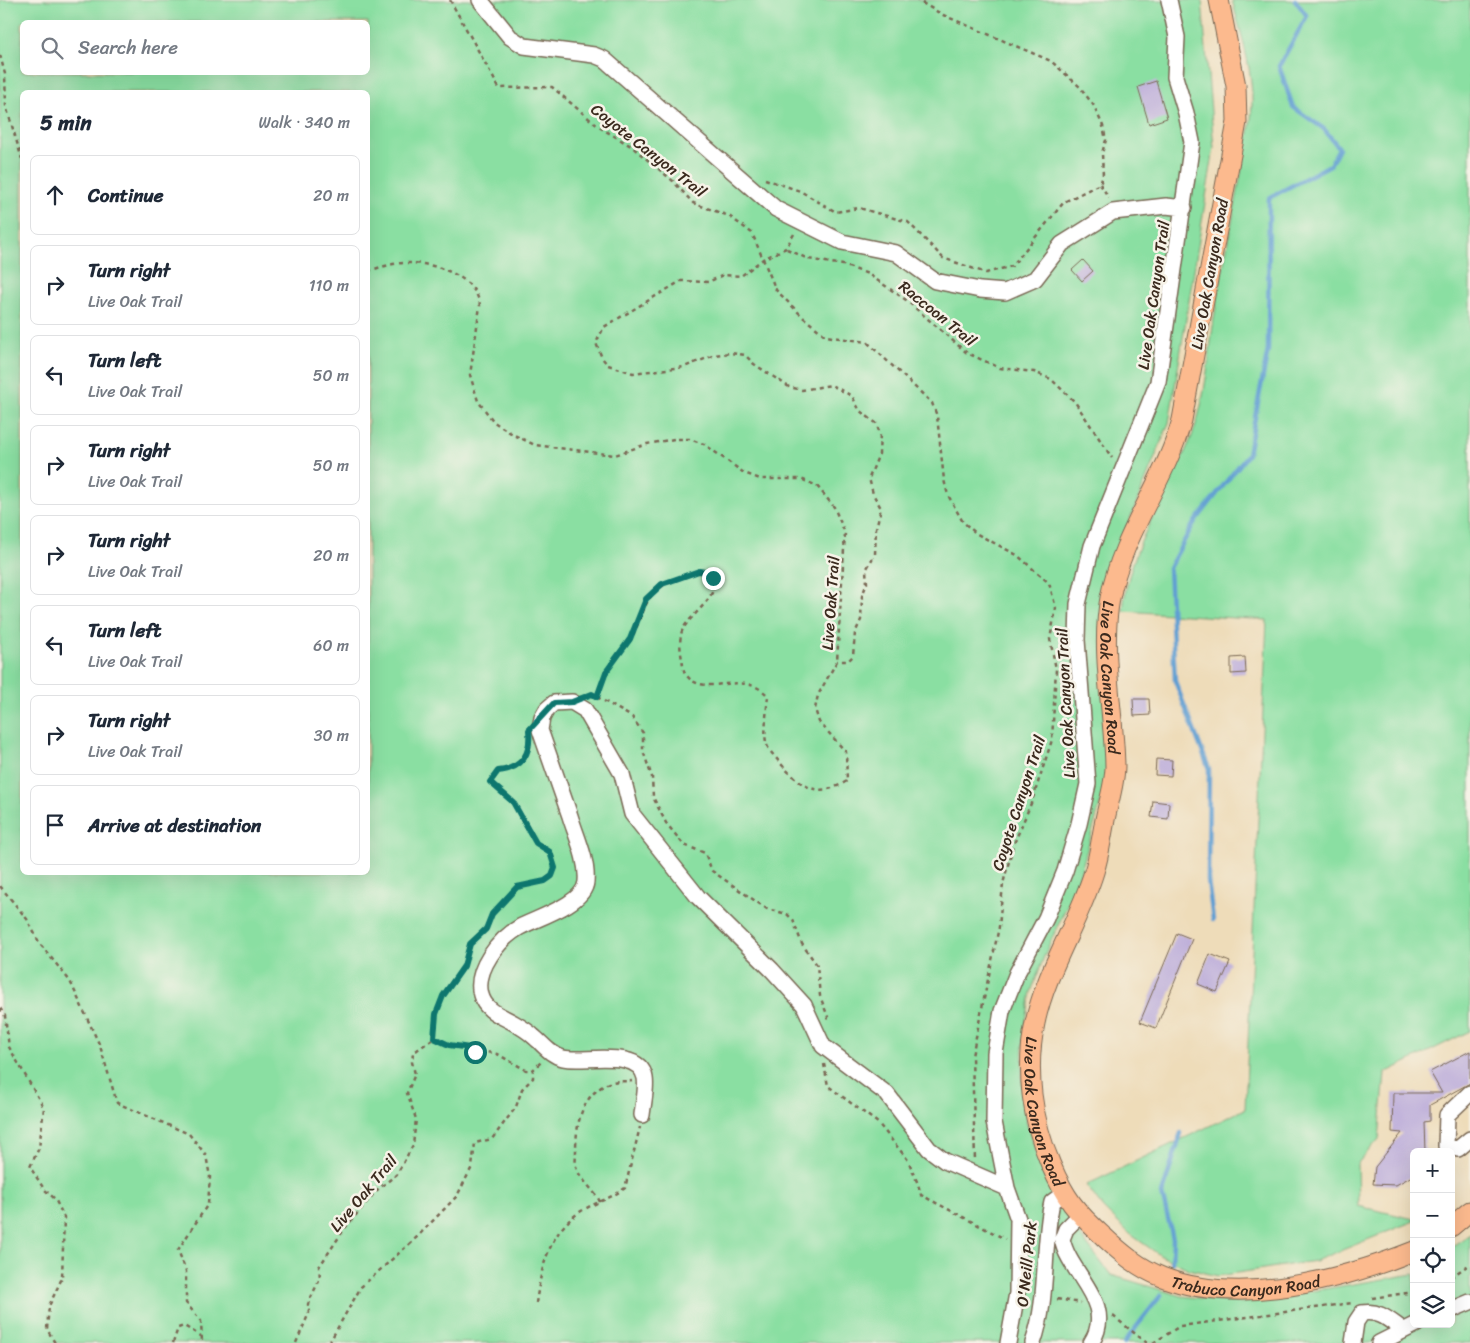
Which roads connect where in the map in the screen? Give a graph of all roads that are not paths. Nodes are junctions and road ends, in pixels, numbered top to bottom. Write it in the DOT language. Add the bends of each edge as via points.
graph roads {
  1 [pos="480,0"];
  2 [pos="1169,0"];
  3 [pos="1219,0"];
  4 [pos="1184,208"];
  5 [pos="1470,1094"];
  6 [pos="642,1115"];
  7 [pos="1470,1139"];
  8 [pos="1008,1188"];
  9 [pos="1063,1194"];
  10 [pos="1470,1211"];
  11 [pos="1086,1220"];
  12 [pos="1455,1224"];
  13 [pos="1046,1252"];
  14 [pos="1066,1253"];
  15 [pos="1410,1253"];
  16 [pos="1470,1302"];
  17 [pos="1455,1308"];
  18 [pos="1410,1327"];
  19 [pos="1403,1330"];
  20 [pos="1008,1343"];
  21 [pos="1032,1343"];
  22 [pos="1091,1343"];
  23 [pos="1353,1343"];
  24 [pos="1378,1343"];
  1 -- 4 [label="street" via="510,37 524,46 604,59 776,210 842,242 896,253 935,281 1005,292 1035,278 1062,244 1113,212 1166,206"];
  2 -- 4 [label="street, Live Oak Canyon Trail" via="1176,37 1175,77 1192,142"];
  3 -- 9 [label="main road, Live Oak Canyon Road" via="1232,61 1237,122 1182,420 1175,444 1129,541 1110,596 1107,632 1115,770 1094,872 1051,974 1035,1025 1034,1113"];
  4 -- 8 [label="street, Live Oak Canyon Trail" via="1158,382 1092,546 1078,604 1077,640 1088,784 1079,824 1046,918 1002,1011 995,1053 994,1122"];
  5 -- 7 [label="street" via="1447,1115 1446,1146 1458,1149"];
  6 -- 8 [label="street" via="646,1078 643,1071 624,1059 577,1060 551,1053 532,1034 489,1009 481,996 480,980 485,964 500,944 518,928 578,897 586,883 583,856 540,730 542,718 554,703 580,705 591,718 622,774 632,814 698,898 804,1006 823,1046 887,1094 930,1148 945,1160"];
  8 -- 20 [label="street, Live Oak Canyon Trail" via="1018,1219 1019,1245 1017,1293"];
  9 -- 11 [label="main road, Live Oak Canyon Road"];
  9 -- 13 [label="street, O'Neill Park" via="1052,1202"];
  10 -- 12 [label="main road"];
  11 -- 14 [label="street, O'Neill Park" via="1066,1229 1062,1239"];
  11 -- 15 [label="main road, Trabuco Canyon Road" via="1130,1260 1145,1269 1178,1282 1215,1289 1278,1287 1324,1280"];
  13 -- 14 [label="street"];
  13 -- 21 [label="street, O'Neill Park" via="1043,1296"];
  14 -- 22 [label="street" via="1099,1306"];
  16 -- 17 [label="street"];
  18 -- 19 [label="street"];
  19 -- 23 [label="street" via="1383,1314 1362,1313 1356,1322"];
  19 -- 24 [label="street"];
}
